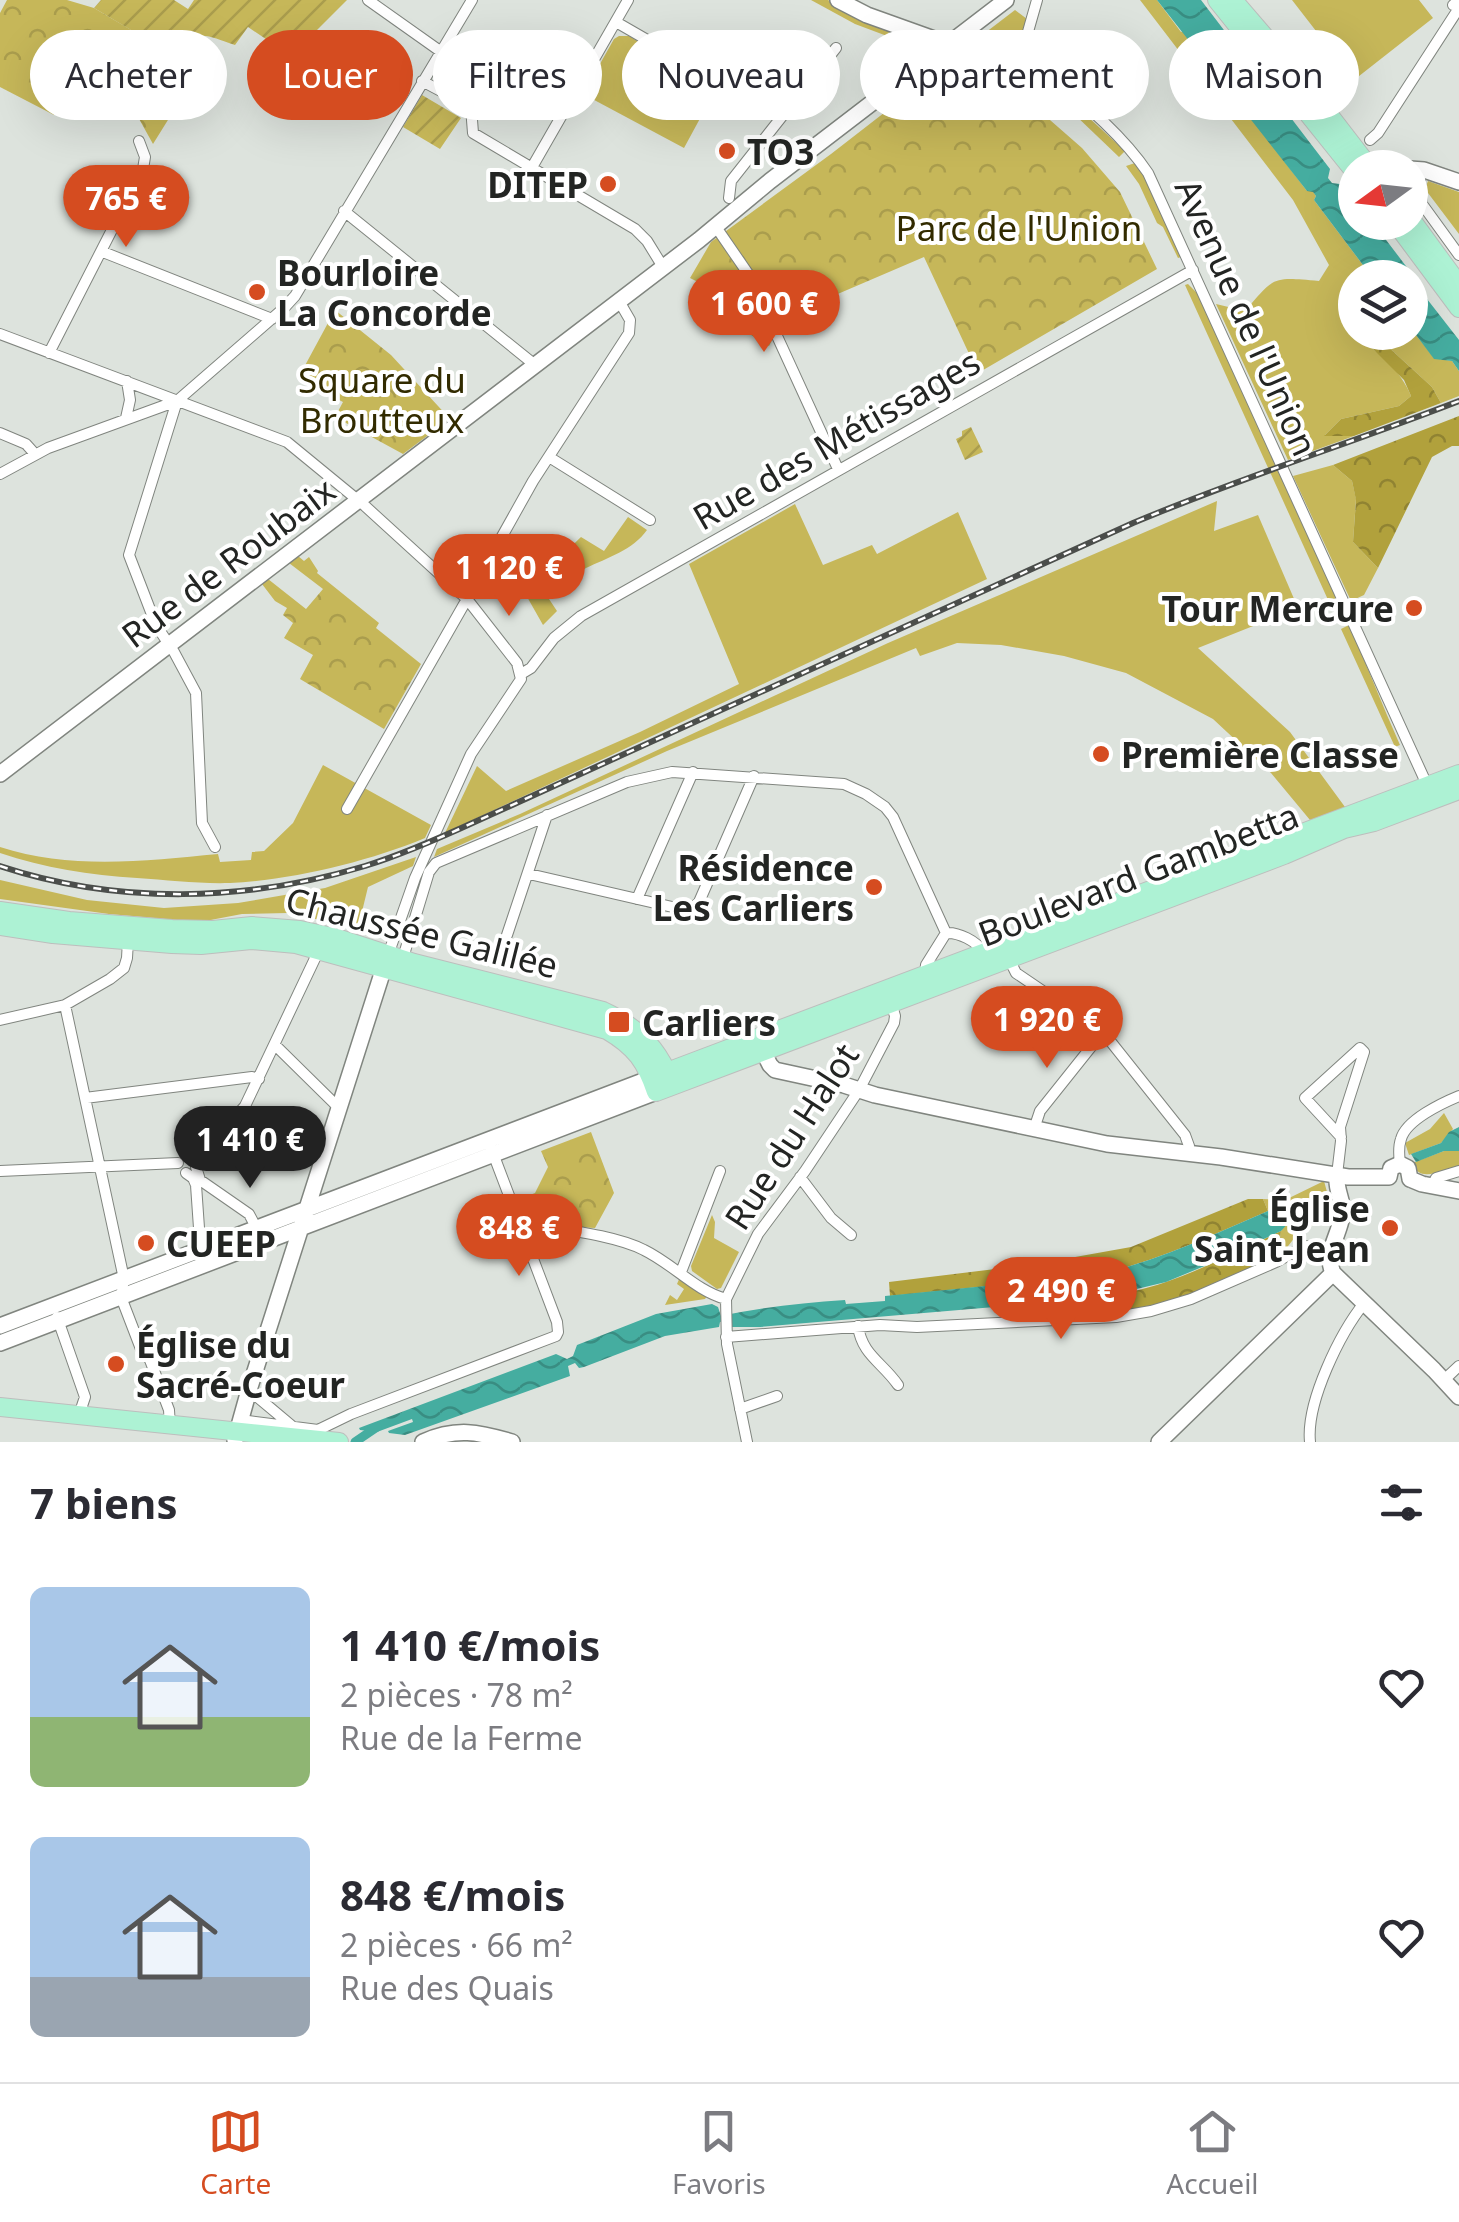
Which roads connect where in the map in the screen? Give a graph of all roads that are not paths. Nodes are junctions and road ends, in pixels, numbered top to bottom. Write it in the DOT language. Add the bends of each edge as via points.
graph roads {
  1 [pos="368,0"];
  2 [pos="472,0"];
  3 [pos="628,0"];
  4 [pos="838,0"];
  5 [pos="1006,0"];
  6 [pos="1037,0"];
  7 [pos="1216,0"];
  8 [pos="1233,0"];
  9 [pos="1455,6"];
  10 [pos="616,22"];
  11 [pos="453,30"];
  12 [pos="630,30"];
  13 [pos="910,30"];
  14 [pos="966,30"];
  15 [pos="1028,30"];
  16 [pos="433,46"];
  17 [pos="433,63"];
  18 [pos="422,81"];
  19 [pos="860,112"];
  20 [pos="779,120"];
  21 [pos="1098,120"];
  22 [pos="1370,140"];
  23 [pos="140,141"];
  24 [pos="1356,150"];
  25 [pos="1338,151"];
  26 [pos="531,169"];
  27 [pos="1428,173"];
  28 [pos="1459,182"];
  29 [pos="730,198"];
  30 [pos="344,211"];
  31 [pos="1428,212"];
  32 [pos="716,227"];
  33 [pos="1408,240"];
  34 [pos="1426,240"];
  35 [pos="102,252"];
  36 [pos="1459,255"];
  37 [pos="663,267"];
  38 [pos="1193,270"];
  39 [pos="1459,284"];
  40 [pos="619,300"];
  41 [pos="1459,308"];
  42 [pos="272,319"];
  43 [pos="0,334"];
  44 [pos="49,353"];
  45 [pos="535,365"];
  46 [pos="127,381"];
  47 [pos="177,401"];
  48 [pos="126,418"];
  49 [pos="0,433"];
  50 [pos="34,454"];
  51 [pos="548,457"];
  52 [pos="838,469"];
  53 [pos="0,474"];
  54 [pos="358,500"];
  55 [pos="650,520"];
  56 [pos="467,599"];
  57 [pos="169,645"];
  58 [pos="521,674"];
  59 [pos="693,772"];
  60 [pos="0,774"];
  61 [pos="1459,774"];
  62 [pos="754,776"];
  63 [pos="1459,790"];
  64 [pos="1430,793"];
  65 [pos="346,809"];
  66 [pos="547,815"];
  67 [pos="215,847"];
  68 [pos="529,874"];
  69 [pos="637,899"];
  70 [pos="0,911"];
  71 [pos="0,926"];
  72 [pos="946,933"];
  73 [pos="507,935"];
  74 [pos="128,940"];
  75 [pos="319,949"];
  76 [pos="1006,951"];
  77 [pos="982,952"];
  78 [pos="391,962"];
  79 [pos="925,974"];
  80 [pos="889,996"];
  81 [pos="65,1005"];
  82 [pos="0,1020"];
  83 [pos="1103,1032"];
  84 [pos="276,1045"];
  85 [pos="759,1045"];
  86 [pos="1338,1066"];
  87 [pos="259,1079"];
  88 [pos="662,1082"];
  89 [pos="1354,1082"];
  90 [pos="859,1090"];
  91 [pos="1459,1096"];
  92 [pos="85,1098"];
  93 [pos="339,1108"];
  94 [pos="1034,1129"];
  95 [pos="1340,1137"];
  96 [pos="491,1147"];
  97 [pos="1188,1153"];
  98 [pos="191,1165"];
  99 [pos="99,1167"];
  100 [pos="0,1170"];
  101 [pos="1394,1170"];
  102 [pos="720,1171"];
  103 [pos="1459,1171"];
  104 [pos="1337,1175"];
  105 [pos="800,1176"];
  106 [pos="1432,1186"];
  107 [pos="1459,1191"];
  108 [pos="219,1195"];
  109 [pos="197,1206"];
  110 [pos="306,1210"];
  111 [pos="520,1222"];
  112 [pos="300,1228"];
  113 [pos="258,1229"];
  114 [pos="851,1235"];
  115 [pos="204,1249"];
  116 [pos="1331,1251"];
  117 [pos="681,1272"];
  118 [pos="1333,1273"];
  119 [pos="124,1280"];
  120 [pos="121,1297"];
  121 [pos="726,1299"];
  122 [pos="1364,1302"];
  123 [pos="56,1313"];
  124 [pos="725,1325"];
  125 [pos="0,1326"];
  126 [pos="858,1326"];
  127 [pos="0,1343"];
  128 [pos="1459,1366"];
  129 [pos="1444,1380"];
  130 [pos="898,1385"];
  131 [pos="249,1390"];
  132 [pos="777,1396"];
  133 [pos="1459,1397"];
  134 [pos="740,1408"];
  135 [pos="0,1411"];
  136 [pos="78,1420"];
  137 [pos="170,1426"];
  138 [pos="293,1427"];
  139 [pos="240,1436"];
  140 [pos="428,1440"];
  141 [pos="340,1442"];
  142 [pos="512,1442"];
  143 [pos="747,1442"];
  144 [pos="1159,1442"];
  145 [pos="1310,1442"];
  1 -- 16 [label="street"];
  2 -- 11 [label="street"];
  3 -- 10 [label="street"];
  4 -- 13 [label="street, Avenue de l'Union"];
  5 -- 14 [label="street, Rue de Roubaix"];
  6 -- 15 [label="street"];
  7 -- 25 [label="main road"];
  8 -- 24 [label="main road"];
  9 -- 22 [label="street"];
  10 -- 12 [label="street"];
  10 -- 26 [label="street"];
  17 -- 18 [label="street"];
  18 -- 26 [label="street" via="471,107 473,133"];
  18 -- 30 [label="street"];
  19 -- 32 [label="street, Rue de Roubaix"];
  20 -- 29 [label="street" via="731,182"];
  21 -- 38 [label="street, Avenue de l'Union" via="1151,179"];
  23 -- 35 [label="street" via="143,170"];
  26 -- 37 [label="street" via="634,230"];
  27 -- 28 [label="street"];
  30 -- 42 [label="street" via="292,299"];
  30 -- 45 [label="street"];
  31 -- 36 [label="street"];
  32 -- 37 [label="street, Rue de Roubaix"];
  32 -- 52 [label="street" via="748,272"];
  33 -- 41 [label="main road"];
  34 -- 39 [label="main road"];
  35 -- 42 [label="street"];
  35 -- 44 [label="street"];
  37 -- 40 [label="street, Rue de Roubaix"];
  38 -- 52 [label="street, Rue des Métissages"];
  38 -- 64 [label="street, Avenue de l'Union"];
  40 -- 45 [label="street, Rue de Roubaix"];
  40 -- 51 [label="street" via="630,330"];
  42 -- 47 [label="street"];
  43 -- 44 [label="street"];
  44 -- 46 [label="street"];
  45 -- 54 [label="street, Rue de Roubaix"];
  46 -- 47 [label="street"];
  46 -- 48 [label="street"];
  47 -- 48 [label="street"];
  47 -- 54 [label="street" via="287,442"];
  47 -- 57 [label="street" via="128,550"];
  48 -- 50 [label="street"];
  49 -- 50 [label="street"];
  50 -- 53 [label="street"];
  51 -- 55 [label="street"];
  51 -- 56 [label="street"];
  52 -- 58 [label="street, Rue des Métissages" via="580,616"];
  54 -- 56 [label="street"];
  54 -- 57 [label="street, Rue de Roubaix"];
  56 -- 58 [label="street"];
  56 -- 65 [label="street"];
  57 -- 60 [label="street, Rue de Roubaix"];
  57 -- 67 [label="street" via="196,693 202,823"];
  58 -- 78 [label="street, Rue des Métissages" via="472,754 415,878"];
  59 -- 62 [label="street"];
  59 -- 66 [label="street" via="631,780"];
  59 -- 69 [label="street"];
  61 -- 64 [label="main road, Boulevard Gambetta"];
  62 -- 69 [label="street" via="696,905 684,910"];
  62 -- 72 [label="street" via="844,784 885,807"];
  63 -- 64 [label="main road, Boulevard Gambetta"];
  64 -- 76 [label="main road, Boulevard Gambetta" via="1370,824"];
  66 -- 68 [label="street"];
  66 -- 78 [label="street" via="433,865"];
  68 -- 69 [label="street"];
  68 -- 73 [label="street"];
  70 -- 78 [label="main road, Chaussée Galilée" via="172,930 285,928 336,938"];
  71 -- 74 [label="main road, Chaussée Galilée"];
  72 -- 77 [label="street"];
  72 -- 79 [label="street"];
  74 -- 75 [label="main road, Chaussée Galilée" via="273,941"];
  74 -- 81 [label="street" via="121,972"];
  75 -- 78 [label="main road, Chaussée Galilée"];
  75 -- 84 [label="street"];
  76 -- 77 [label="main road, Boulevard Gambetta"];
  76 -- 80 [label="main road, Boulevard Gambetta"];
  76 -- 83 [label="street" via="1018,974"];
  77 -- 79 [label="main road, Boulevard Gambetta"];
  78 -- 88 [label="main road, Chaussée Galilée" via="603,1011 659,1056"];
  78 -- 93 [label="street"];
  79 -- 80 [label="main road, Boulevard Gambetta"];
  80 -- 85 [label="main road, Boulevard Gambetta"];
  80 -- 90 [label="street, Rue du Halot" via="892,1027"];
  81 -- 82 [label="street"];
  81 -- 92 [label="street"];
  83 -- 94 [label="street" via="1040,1111"];
  83 -- 97 [label="street" via="1185,1134"];
  84 -- 87 [label="street"];
  84 -- 93 [label="street"];
  85 -- 88 [label="main road, Boulevard Gambetta"];
  85 -- 90 [label="street" via="775,1070"];
  86 -- 89 [label="street"];
  86 -- 89 [label="street" via="1360,1048 1364,1052"];
  86 -- 95 [label="street" via="1305,1098"];
  87 -- 92 [label="street"];
  87 -- 98 [label="street" via="242,1110 199,1144"];
  88 -- 96 [label="street, Boulevard Gambetta"];
  89 -- 95 [label="street"];
  90 -- 94 [label="street"];
  90 -- 105 [label="street, Rue du Halot"];
  91 -- 101 [label="street" via="1404,1131"];
  92 -- 99 [label="street"];
  93 -- 110 [label="street"];
  94 -- 97 [label="street"];
  95 -- 104 [label="street"];
  96 -- 110 [label="street, Boulevard Gambetta"];
  96 -- 111 [label="street"];
  96 -- 112 [label="street, Boulevard Gambetta"];
  97 -- 104 [label="street"];
  98 -- 99 [label="street" via="183,1156 178,1163"];
  98 -- 108 [label="street"];
  98 -- 109 [label="street"];
  99 -- 100 [label="street"];
  99 -- 119 [label="street"];
  101 -- 104 [label="street" via="1361,1178"];
  101 -- 106 [label="street" via="1394,1184 1410,1179"];
  102 -- 117 [label="street"];
  103 -- 106 [label="street" via="1436,1178"];
  104 -- 116 [label="street" via="1343,1214"];
  105 -- 114 [label="street"];
  105 -- 121 [label="street, Rue du Halot" via="758,1234"];
  106 -- 107 [label="street"];
  108 -- 109 [label="street" via="208,1194"];
  108 -- 113 [label="street" via="250,1214"];
  109 -- 115 [label="street"];
  110 -- 112 [label="street"];
  110 -- 113 [label="street, Boulevard Gambetta"];
  111 -- 117 [label="street" via="631,1244"];
  111 -- 138 [label="street" via="557,1334 318,1430"];
  112 -- 120 [label="street, Boulevard Gambetta"];
  112 -- 131 [label="street"];
  113 -- 115 [label="street, Boulevard Gambetta"];
  115 -- 119 [label="street, Boulevard Gambetta"];
  116 -- 118 [label="street"];
  116 -- 126 [label="street" via="1300,1248 1218,1288 1141,1313 1062,1322"];
  117 -- 121 [label="street"];
  118 -- 122 [label="street"];
  118 -- 144 [label="street"];
  119 -- 120 [label="street"];
  119 -- 123 [label="street, Boulevard Gambetta"];
  120 -- 123 [label="street, Boulevard Gambetta"];
  120 -- 137 [label="street"];
  121 -- 124 [label="street, Rue du Halot"];
  122 -- 129 [label="street"];
  122 -- 145 [label="street" via="1322,1384"];
  123 -- 125 [label="street, Boulevard Gambetta"];
  123 -- 127 [label="street, Boulevard Gambetta"];
  123 -- 136 [label="street" via="86,1401"];
  124 -- 126 [label="street"];
  124 -- 134 [label="street, Rue du Halot"];
  126 -- 130 [label="street" via="862,1346"];
  128 -- 129 [label="street"];
  129 -- 133 [label="street"];
  131 -- 138 [label="street"];
  131 -- 139 [label="street"];
  132 -- 134 [label="street"];
  134 -- 143 [label="street, Rue du Halot"];
  135 -- 136 [label="main road"];
  136 -- 137 [label="main road"];
  136 -- 139 [label="main road"];
  137 -- 139 [label="main road"];
  138 -- 139 [label="street"];
  139 -- 141 [label="main road"];
  140 -- 142 [label="street" via="457,1431"];
}
